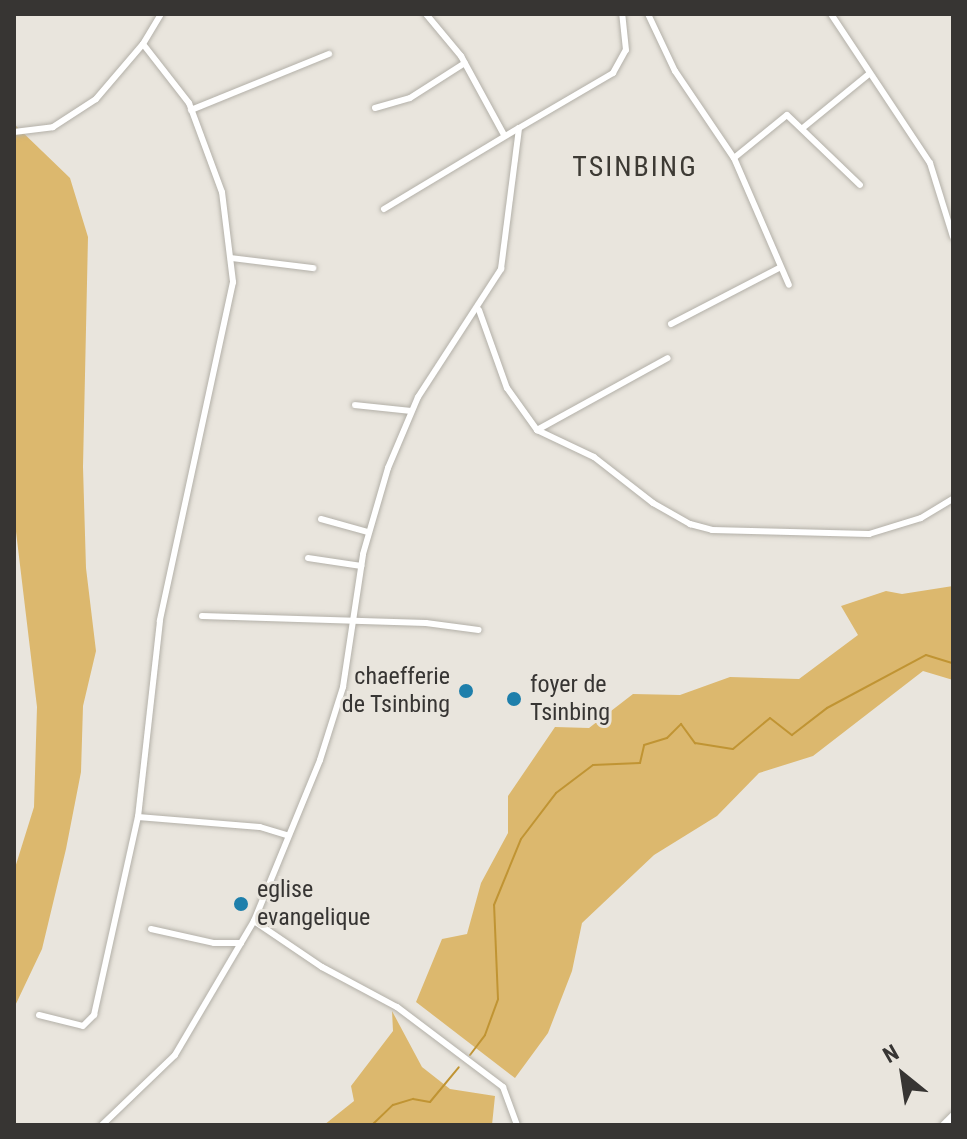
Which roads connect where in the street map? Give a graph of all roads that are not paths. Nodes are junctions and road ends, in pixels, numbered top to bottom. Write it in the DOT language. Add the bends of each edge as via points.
graph roads {
  1 [pos="161,14"];
  2 [pos="426,14"];
  3 [pos="622,14"];
  4 [pos="648,14"];
  5 [pos="831,14"];
  6 [pos="143,44"];
  7 [pos="329,54"];
  8 [pos="465,63"];
  9 [pos="869,74"];
  10 [pos="375,108"];
  11 [pos="191,110"];
  12 [pos="804,127"];
  13 [pos="519,128"];
  14 [pos="14,132"];
  15 [pos="504,135"];
  16 [pos="734,158"];
  17 [pos="860,185"];
  18 [pos="384,209"];
  19 [pos="953,237"];
  20 [pos="231,258"];
  21 [pos="313,268"];
  22 [pos="779,268"];
  23 [pos="789,285"];
  24 [pos="479,310"];
  25 [pos="671,324"];
  26 [pos="668,358"];
  27 [pos="355,405"];
  28 [pos="411,411"];
  29 [pos="537,430"];
  30 [pos="953,499"];
  31 [pos="321,519"];
  32 [pos="368,532"];
  33 [pos="308,558"];
  34 [pos="361,566"];
  35 [pos="202,616"];
  36 [pos="354,621"];
  37 [pos="479,630"];
  38 [pos="138,817"];
  39 [pos="287,835"];
  40 [pos="254,921"];
  41 [pos="151,929"];
  42 [pos="241,943"];
  43 [pos="39,1015"];
  44 [pos="953,1116"];
  45 [pos="102,1125"];
  46 [pos="517,1125"];
  47 [pos="944,1125"];
  1 -- 6 [label="street"];
  2 -- 8 [label="street"];
  3 -- 13 [label="street" via="626,50 613,73"];
  4 -- 16 [label="street" via="675,71"];
  5 -- 9 [label="street"];
  6 -- 11 [label="street"];
  6 -- 14 [label="street" via="96,99 53,127"];
  7 -- 11 [label="street"];
  8 -- 10 [label="street" via="410,98"];
  8 -- 15 [label="street"];
  9 -- 12 [label="street"];
  9 -- 19 [label="street" via="930,163"];
  11 -- 20 [label="street" via="222,192"];
  12 -- 16 [label="street" via="782,116"];
  12 -- 17 [label="street"];
  13 -- 15 [label="street"];
  13 -- 24 [label="street" via="508,244"];
  15 -- 18 [label="street"];
  16 -- 22 [label="street"];
  20 -- 21 [label="street"];
  20 -- 38 [label="street" via="231,310 160,621"];
  22 -- 23 [label="street"];
  22 -- 25 [label="street"];
  24 -- 28 [label="street"];
  24 -- 29 [label="street" via="507,388"];
  26 -- 29 [label="street"];
  27 -- 28 [label="street"];
  28 -- 32 [label="street"];
  29 -- 30 [label="street" via="613,468 671,515 712,530 869,534 921,518"];
  31 -- 32 [label="street"];
  32 -- 34 [label="street"];
  33 -- 34 [label="street"];
  34 -- 36 [label="street"];
  35 -- 36 [label="street"];
  36 -- 37 [label="street"];
  36 -- 39 [label="street" via="329,731"];
  38 -- 39 [label="street"];
  38 -- 43 [label="street" via="94,1015 83,1026"];
  39 -- 40 [label="street"];
  40 -- 42 [label="street"];
  40 -- 46 [label="street" via="322,967 397,1007 503,1087"];
  41 -- 42 [label="street" via="214,943"];
  42 -- 45 [label="street" via="175,1055"];
  44 -- 47 [label="main road"];
}
